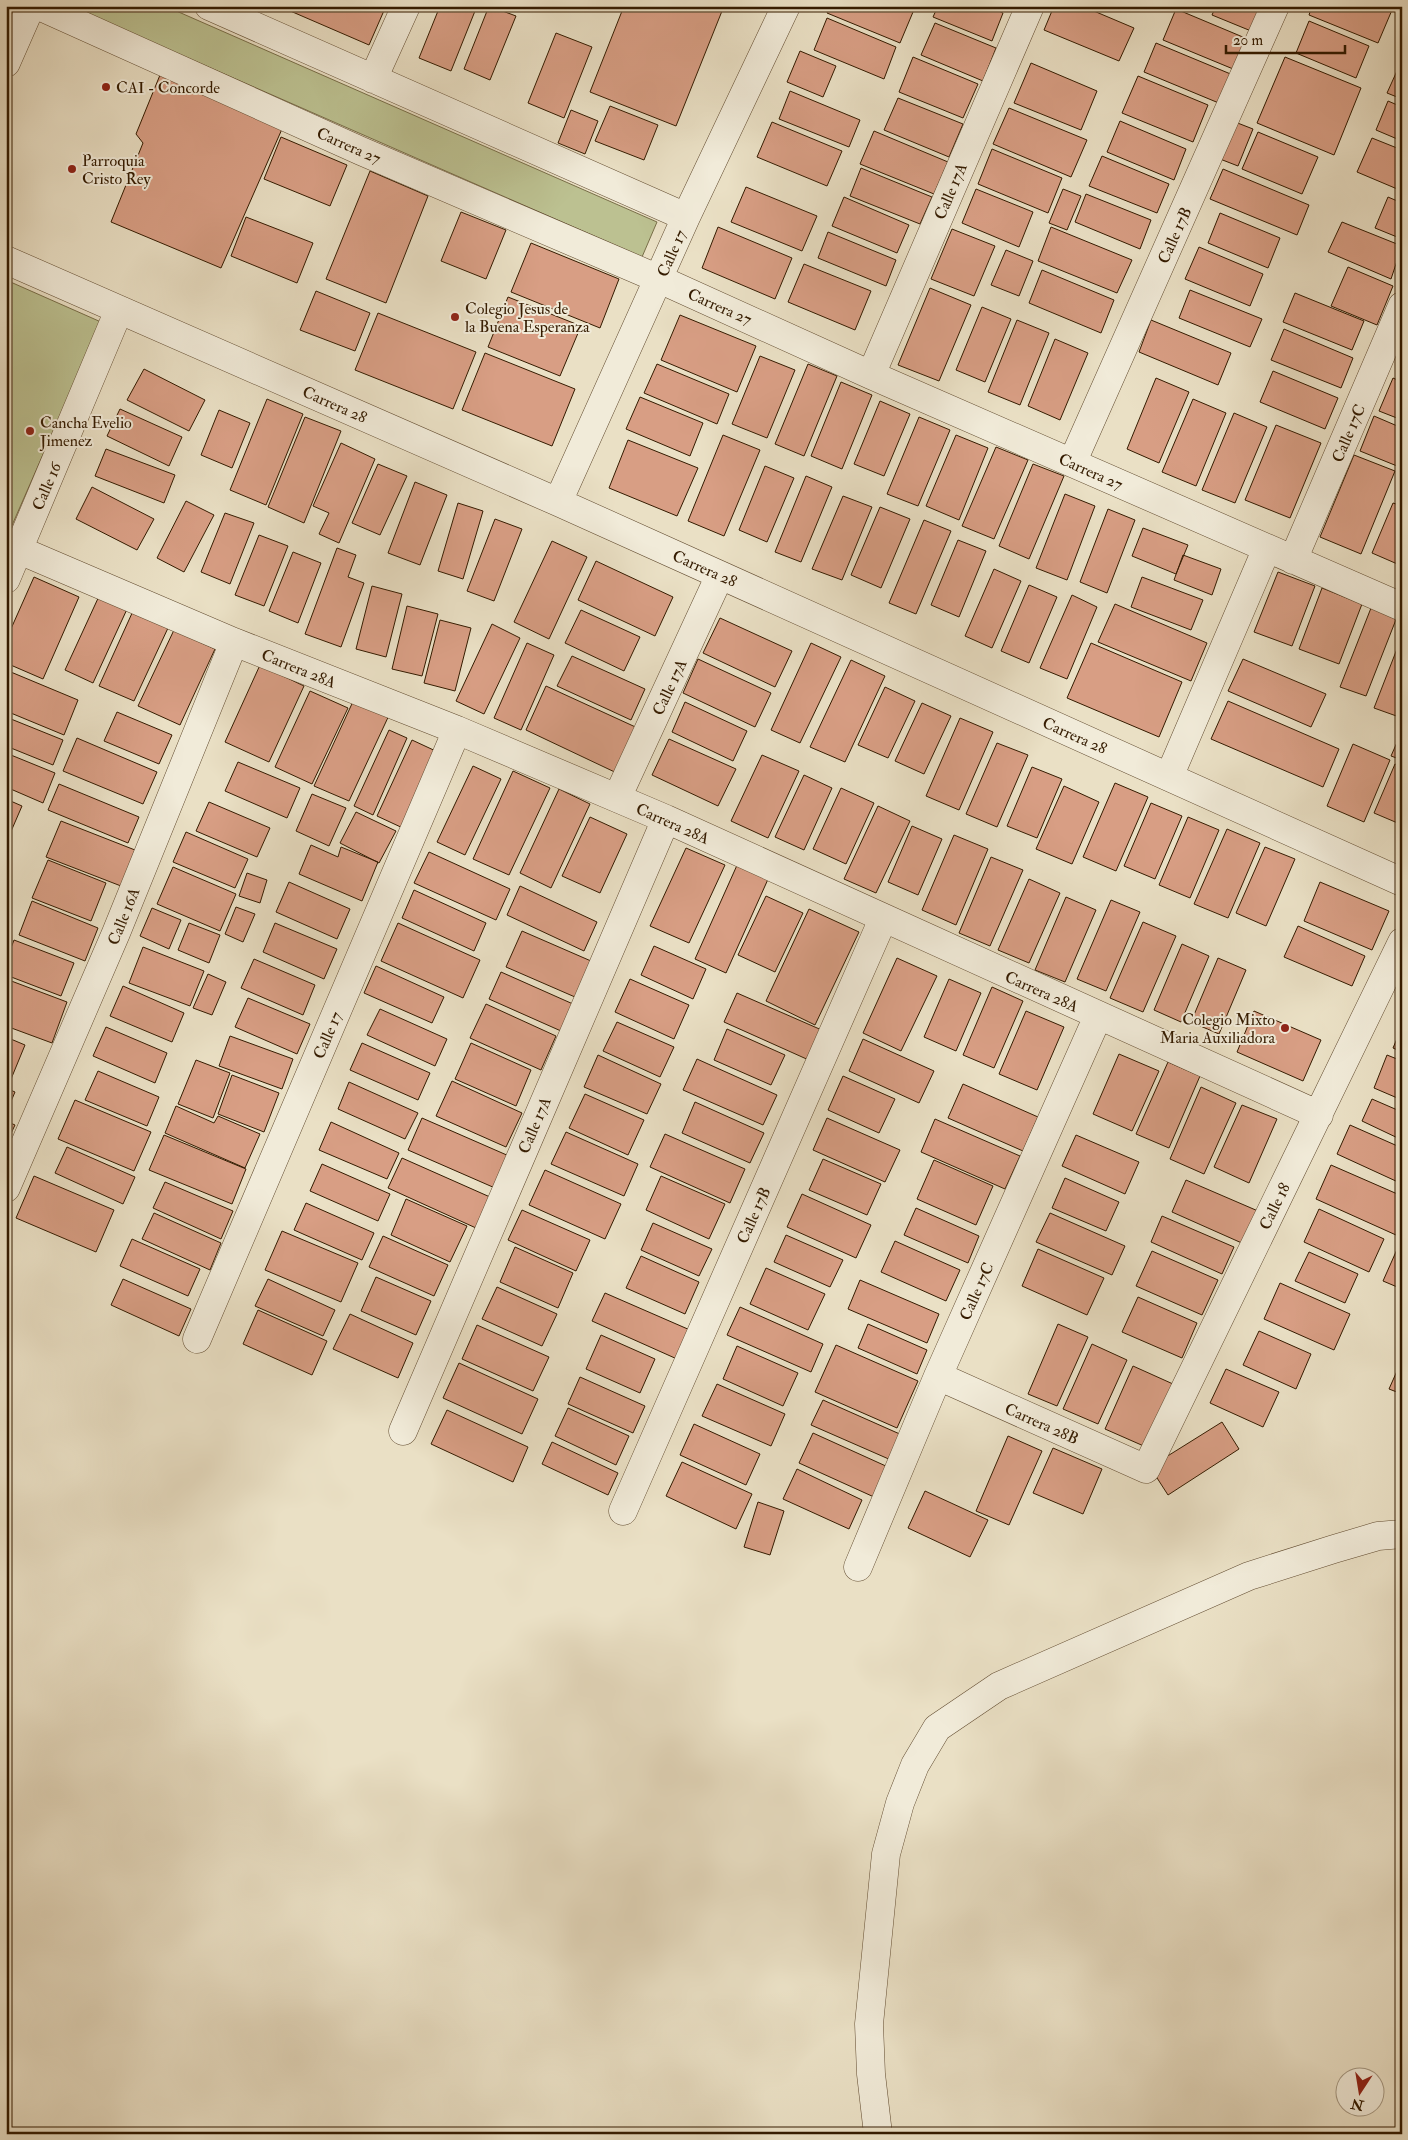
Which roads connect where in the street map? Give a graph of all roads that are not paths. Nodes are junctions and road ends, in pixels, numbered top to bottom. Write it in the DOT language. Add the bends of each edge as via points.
graph roads {
  1 [pos="31,6"];
  2 [pos="39,6"];
  3 [pos="209,6"];
  4 [pos="406,6"];
  5 [pos="786,6"];
  6 [pos="1030,6"];
  7 [pos="1274,6"];
  8 [pos="6,63"];
  9 [pos="373,79"];
  10 [pos="686,217"];
  11 [pos="6,260"];
  12 [pos="659,279"];
  13 [pos="1402,306"];
  14 [pos="119,310"];
  15 [pos="871,375"];
  16 [pos="1072,463"];
  17 [pos="558,502"];
  18 [pos="1267,548"];
  19 [pos="19,550"];
  20 [pos="1294,560"];
  21 [pos="720,575"];
  22 [pos="6,579"];
  23 [pos="1402,606"];
  24 [pos="234,642"];
  25 [pos="457,730"];
  26 [pos="1170,777"];
  27 [pos="617,798"];
  28 [pos="666,819"];
  29 [pos="1402,882"];
  30 [pos="883,919"];
  31 [pos="1402,942"];
  32 [pos="1098,1016"];
  33 [pos="1319,1116"];
  34 [pos="6,1188"];
  35 [pos="197,1339"];
  36 [pos="938,1376"];
  37 [pos="403,1431"];
  38 [pos="1146,1470"];
  39 [pos="623,1511"];
  40 [pos="1402,1534"];
  41 [pos="858,1567"];
  42 [pos="878,2134"];
  1 -- 8 [label="street"];
  2 -- 12 [label="street, Carrera 27" via="361,151"];
  3 -- 9 [label="street"];
  4 -- 9 [label="street"];
  5 -- 10 [label="street, Calle 17"];
  6 -- 15 [label="street, Calle 17A"];
  7 -- 16 [label="street, Calle 17B"];
  9 -- 10 [label="street"];
  10 -- 12 [label="street, Calle 17"];
  11 -- 14 [label="street, Carrera 28"];
  12 -- 15 [label="street, Carrera 27"];
  12 -- 17 [label="street, Calle 17"];
  13 -- 20 [label="street, Calle 17C"];
  14 -- 17 [label="street, Carrera 28"];
  14 -- 19 [label="street, Calle 16"];
  15 -- 16 [label="street, Carrera 27"];
  16 -- 18 [label="street, Carrera 27"];
  17 -- 21 [label="street, Carrera 28"];
  18 -- 20 [label="street, Carrera 27"];
  18 -- 26 [label="street"];
  19 -- 22 [label="street, Calle 16"];
  19 -- 24 [label="street, Carrera 28A"];
  20 -- 23 [label="street, Carrera 27"];
  21 -- 26 [label="street, Carrera 28"];
  21 -- 27 [label="street, Calle 17A"];
  24 -- 25 [label="street, Carrera 28A"];
  24 -- 34 [label="street, Calle 16A" via="120,924"];
  25 -- 27 [label="street, Carrera 28A"];
  25 -- 35 [label="street, Calle 17"];
  26 -- 29 [label="street, Carrera 28"];
  27 -- 28 [label="street, Carrera 28A"];
  28 -- 30 [label="street, Carrera 28A"];
  28 -- 37 [label="street, Calle 17A"];
  30 -- 32 [label="street, Carrera 28A"];
  30 -- 39 [label="street, Calle 17B"];
  31 -- 33 [label="street, Calle 18"];
  32 -- 33 [label="street, Carrera 28A"];
  32 -- 36 [label="street, Calle 17C"];
  33 -- 38 [label="street, Calle 18"];
  36 -- 38 [label="street, Carrera 28B"];
  36 -- 41 [label="street, Calle 17C"];
  40 -- 42 [label="street" via="1378,1536 1249,1576 999,1686 937,1728 915,1765 886,1854 869,2024 870,2074"];
}
